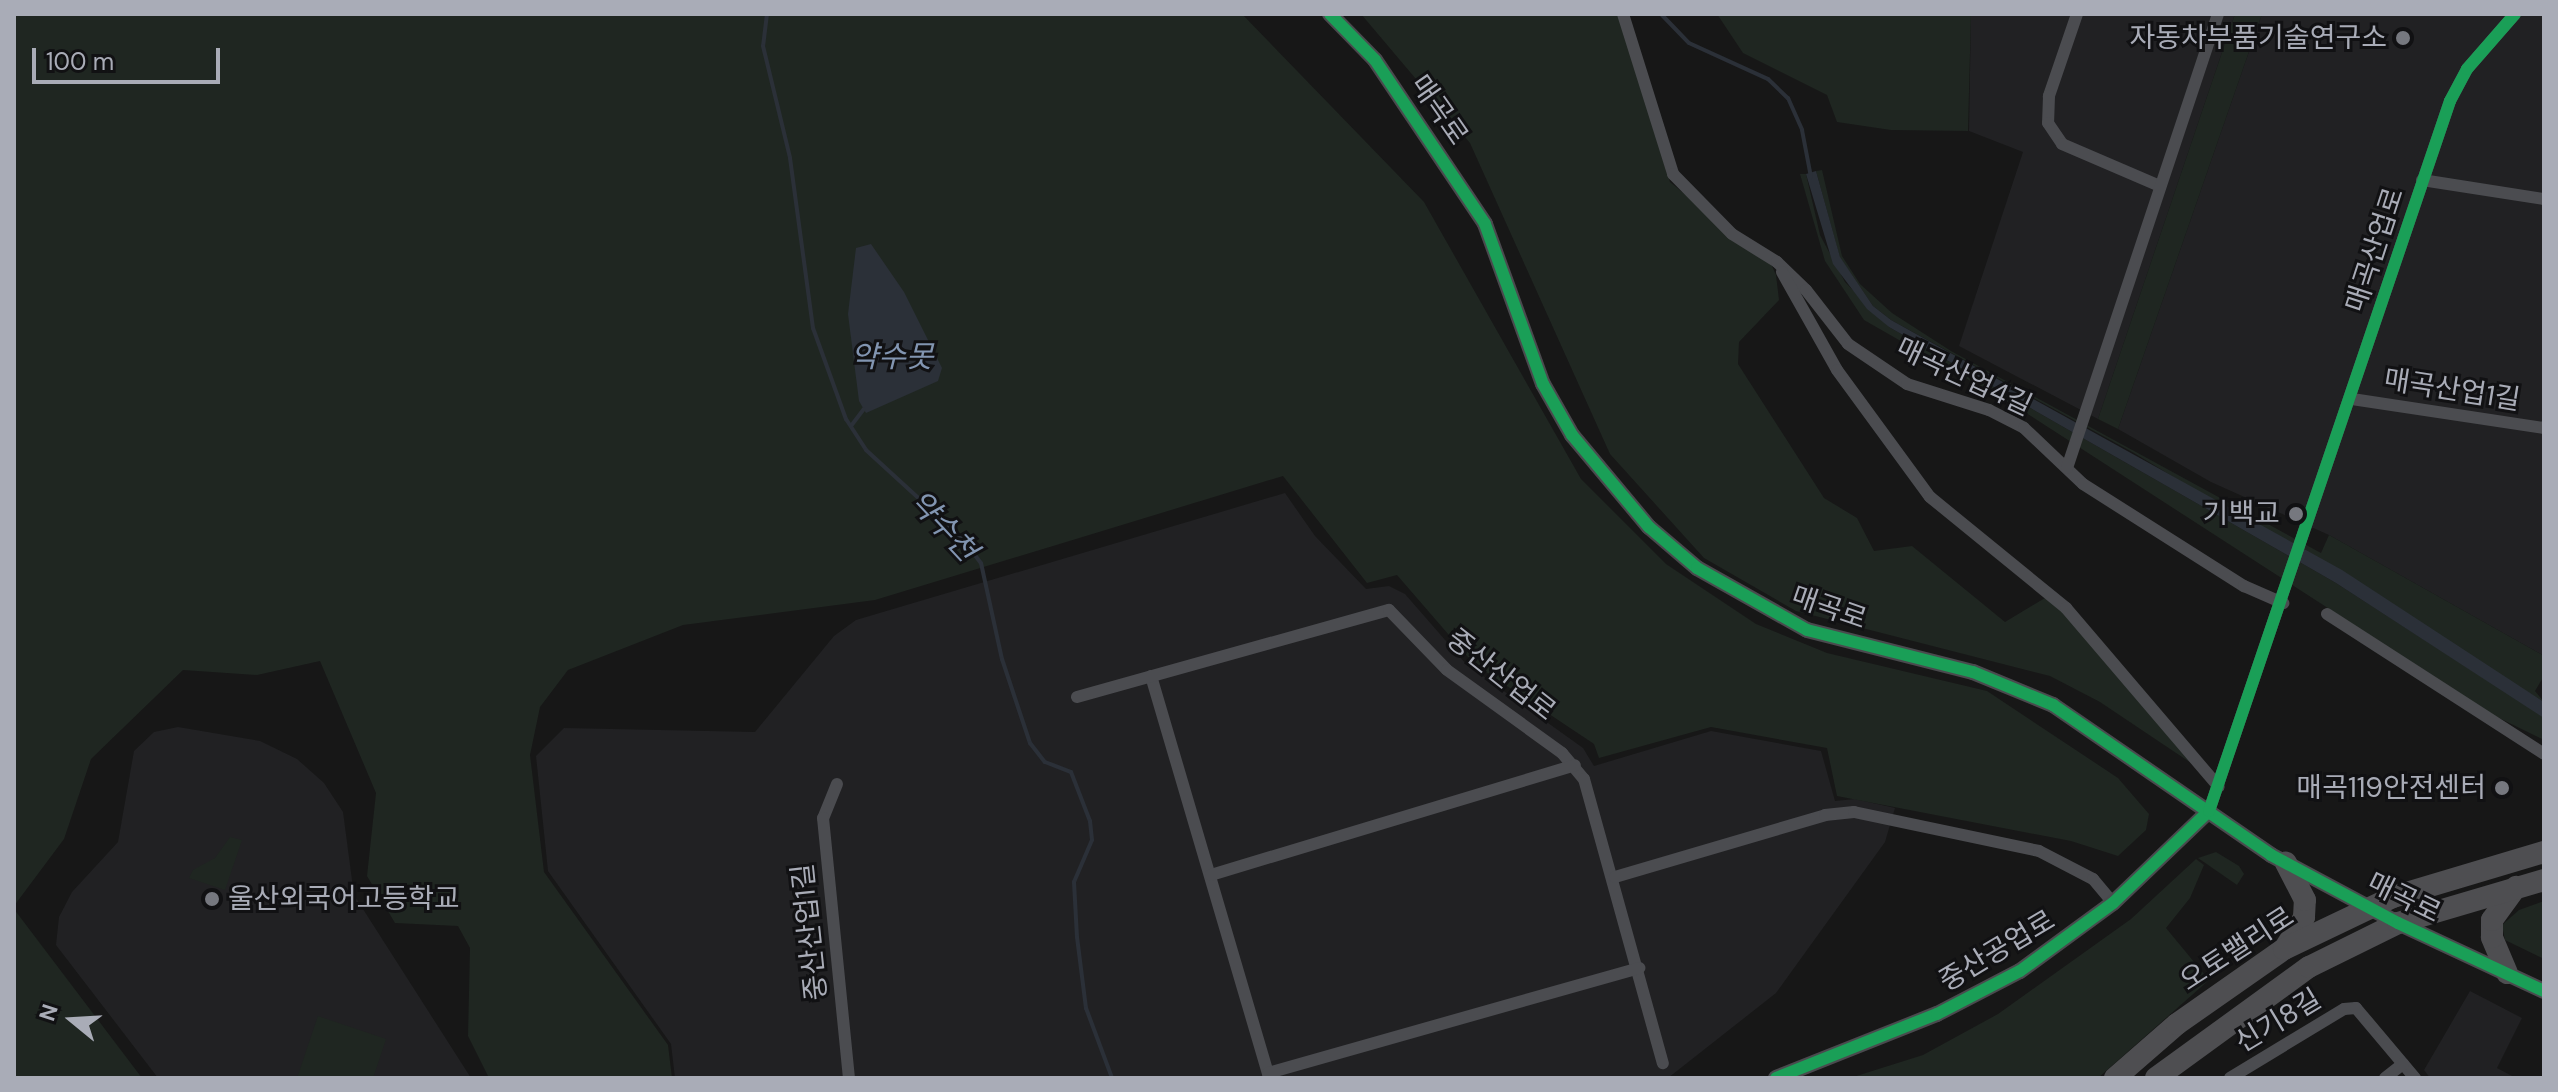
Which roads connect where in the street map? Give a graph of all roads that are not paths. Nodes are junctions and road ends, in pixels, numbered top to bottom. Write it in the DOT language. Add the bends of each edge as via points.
graph roads {
  1 [pos="1330,14"];
  2 [pos="1623,14"];
  3 [pos="2077,14"];
  4 [pos="2218,14"];
  5 [pos="2515,14"];
  6 [pos="2422,180"];
  7 [pos="2160,186"];
  8 [pos="2544,199"];
  9 [pos="1777,262"];
  10 [pos="2352,399"];
  11 [pos="2544,428"];
  12 [pos="2069,462"];
  13 [pos="2283,603"];
  14 [pos="2327,614"];
  15 [pos="1151,676"];
  16 [pos="1077,697"];
  17 [pos="2544,754"];
  18 [pos="1575,765"];
  19 [pos="837,784"];
  20 [pos="2219,787"];
  21 [pos="2209,811"];
  22 [pos="2544,852"];
  23 [pos="2286,863"];
  24 [pos="1211,875"];
  25 [pos="1615,877"];
  26 [pos="2544,880"];
  27 [pos="2516,887"];
  28 [pos="2113,903"];
  29 [pos="2369,908"];
  30 [pos="2398,923"];
  31 [pos="2284,949"];
  32 [pos="1639,968"];
  33 [pos="2507,973"];
  34 [pos="2544,991"];
  35 [pos="1663,1063"];
  36 [pos="2403,1064"];
  37 [pos="1269,1076"];
  38 [pos="849,1078"];
  39 [pos="1776,1078"];
  40 [pos="2115,1078"];
  41 [pos="2156,1078"];
  42 [pos="2230,1078"];
  43 [pos="2385,1078"];
  44 [pos="2415,1078"];
  1 -- 21 [label="street, 매곡로" via="1375,60 1485,224 1543,384 1572,435 1672,548 1726,588 1807,630 1973,672 2053,705"];
  2 -- 9 [label="street, 매곡산업4길" via="1673,174 1732,234"];
  3 -- 7 [label="street" via="2049,96 2048,123 2062,144"];
  4 -- 7 [label="street"];
  5 -- 6 [label="street, 매곡산업로" via="2467,69"];
  6 -- 8 [label="street"];
  6 -- 10 [label="street, 매곡산업로"];
  7 -- 12 [label="street"];
  9 -- 12 [label="street, 매곡산업4길" via="1848,344 1907,384 1989,410 2024,428"];
  9 -- 20 [label="street" via="1837,370 1930,497 2066,608"];
  10 -- 11 [label="street, 매곡산업1길"];
  10 -- 13 [label="street, 매곡산업로"];
  12 -- 13 [label="street, 매곡산업4길" via="2083,484 2231,577"];
  13 -- 20 [label="street"];
  14 -- 17 [label="street"];
  15 -- 16 [label="street, 중산산업로"];
  15 -- 18 [label="street, 중산산업로" via="1389,610 1447,670"];
  15 -- 24 [label="street"];
  18 -- 24 [label="street"];
  18 -- 25 [label="street"];
  19 -- 38 [label="street, 중산산업1길" via="823,818"];
  20 -- 21 [label="street"];
  21 -- 23 [label="street, 매곡로"];
  21 -- 28 [label="street, 중산공업로"];
  22 -- 29 [label="highway, 오토밸리로"];
  23 -- 29 [label="street, 매곡로"];
  23 -- 31 [label="highway" via="2302,891 2304,917"];
  24 -- 37 [label="street"];
  25 -- 28 [label="street" via="1825,815 1854,812 2039,851 2093,879"];
  25 -- 32 [label="street"];
  26 -- 27 [label="highway, 오토밸리로"];
  27 -- 30 [label="highway, 오토밸리로"];
  27 -- 33 [label="highway" via="2492,920 2492,937"];
  28 -- 39 [label="street, 중산공업로" via="1985,991"];
  29 -- 30 [label="street, 매곡로"];
  29 -- 31 [label="highway, 오토밸리로"];
  30 -- 33 [label="street, 매곡로"];
  30 -- 41 [label="highway, 오토밸리로" via="2309,967"];
  31 -- 40 [label="highway, 오토밸리로" via="2177,1024"];
  32 -- 35 [label="street"];
  32 -- 37 [label="street"];
  33 -- 34 [label="street, 매곡로"];
  36 -- 42 [label="street, 신기8길" via="2356,1008 2344,1009"];
  36 -- 43 [label="street"];
  36 -- 44 [label="street, 신기8길"];
}
